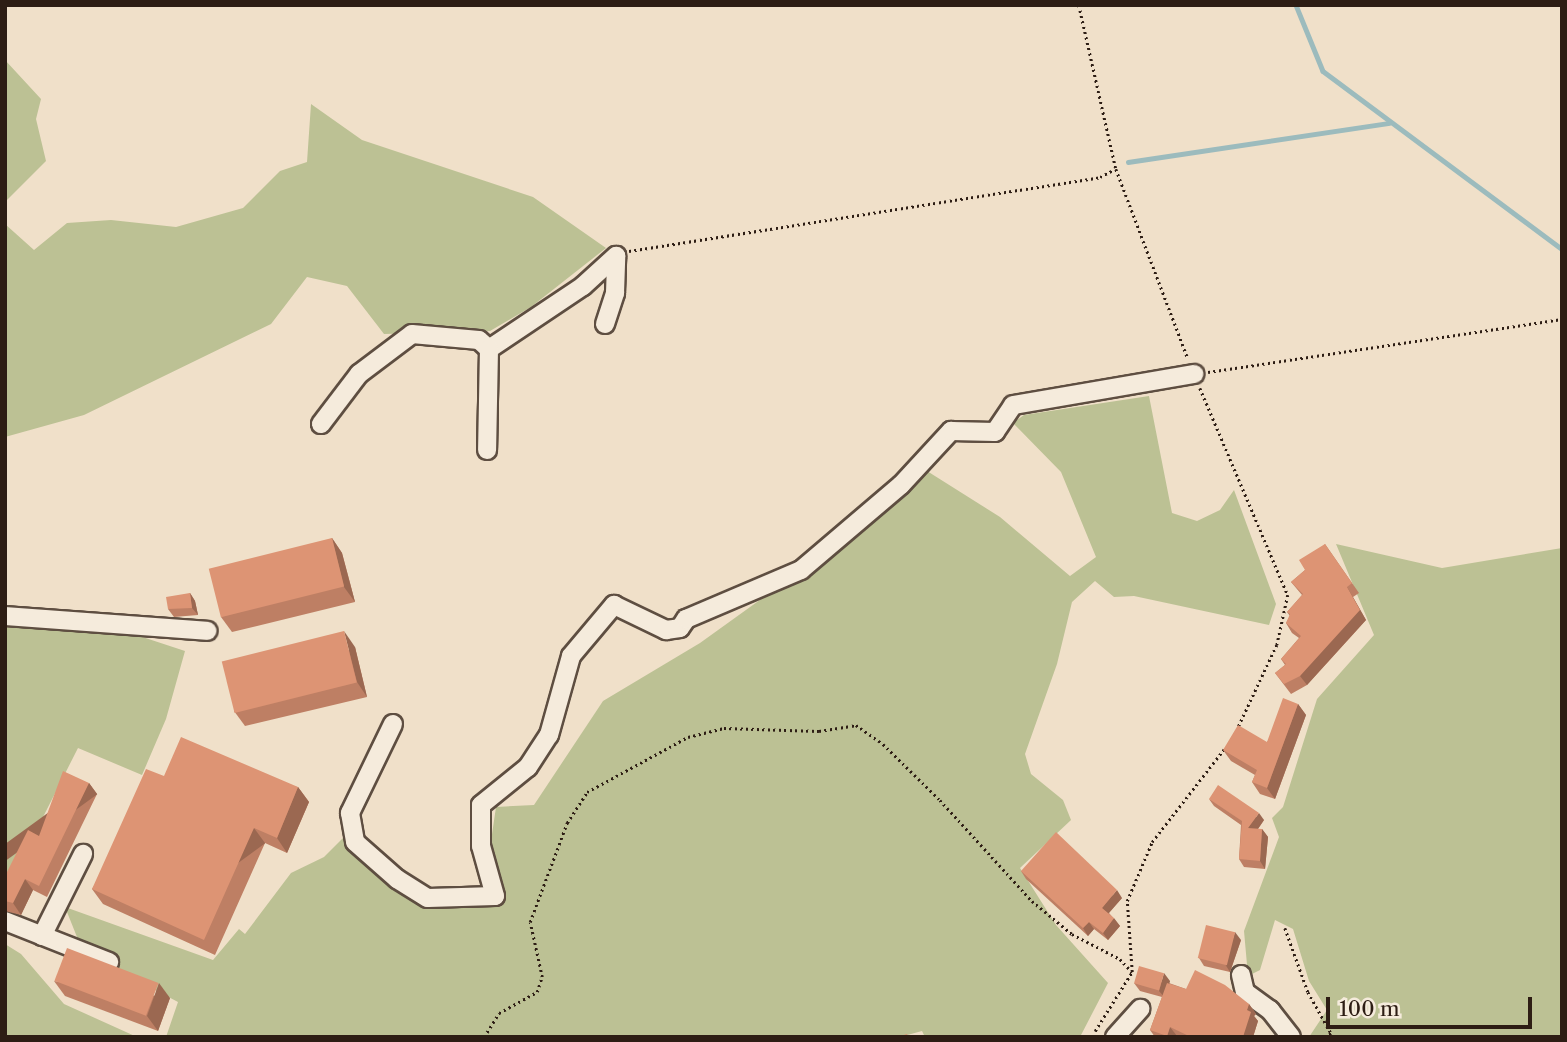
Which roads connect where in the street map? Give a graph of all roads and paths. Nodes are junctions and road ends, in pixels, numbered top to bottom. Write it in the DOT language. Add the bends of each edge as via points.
graph roads {
  1 [pos="507,5"];
  2 [pos="515,5"];
  3 [pos="1079,5"];
  4 [pos="1116,169"];
  5 [pos="616,256"];
  6 [pos="1562,319"];
  7 [pos="606,324"];
  8 [pos="489,349"];
  9 [pos="1194,374"];
  10 [pos="321,424"];
  11 [pos="486,450"];
  12 [pos="5,616"];
  13 [pos="207,631"];
  14 [pos="393,724"];
  15 [pos="1236,731"];
  16 [pos="1230,741"];
  17 [pos="83,854"];
  18 [pos="5,921"];
  19 [pos="1285,928"];
  20 [pos="42,936"];
  21 [pos="109,962"];
  22 [pos="1132,972"];
  23 [pos="1241,975"];
  24 [pos="1140,1009"];
  25 [pos="484,1037"];
  26 [pos="1097,1037"];
  27 [pos="1115,1037"];
  28 [pos="1291,1037"];
  29 [pos="1328,1037"];
  1 -- 2 [label="path"];
  3 -- 4 [label="path"];
  4 -- 5 [label="path" via="1100,177 638,248"];
  4 -- 9 [label="path"];
  5 -- 7 [label="lane" via="615,293"];
  5 -- 8 [label="lane" via="583,286"];
  6 -- 9 [label="path"];
  8 -- 10 [label="lane" via="479,340 412,334 359,374"];
  8 -- 11 [label="lane"];
  9 -- 14 [label="lane" via="1013,405 995,432 951,431 901,485 801,570 686,619 680,628 666,631 614,605 571,656 549,735 528,767 481,805 481,846 495,896 428,898 397,879 355,842 350,813"];
  9 -- 15 [label="path" via="1288,595 1277,645"];
  12 -- 13 [label="lane"];
  16 -- 22 [label="path" via="1152,842 1127,901"];
  17 -- 20 [label="lane"];
  18 -- 20 [label="lane"];
  19 -- 29 [label="path" via="1308,992 1331,1033"];
  20 -- 21 [label="lane"];
  22 -- 25 [label="path" via="1120,960 1072,934 1032,901 940,800 883,744 856,725 819,731 724,728 688,737 587,792 567,822 530,922 542,976 537,992 499,1013"];
  22 -- 26 [label="path" via="1095,1031"];
  23 -- 28 [label="lane" via="1245,992 1270,1010"];
  24 -- 27 [label="lane"];
}
